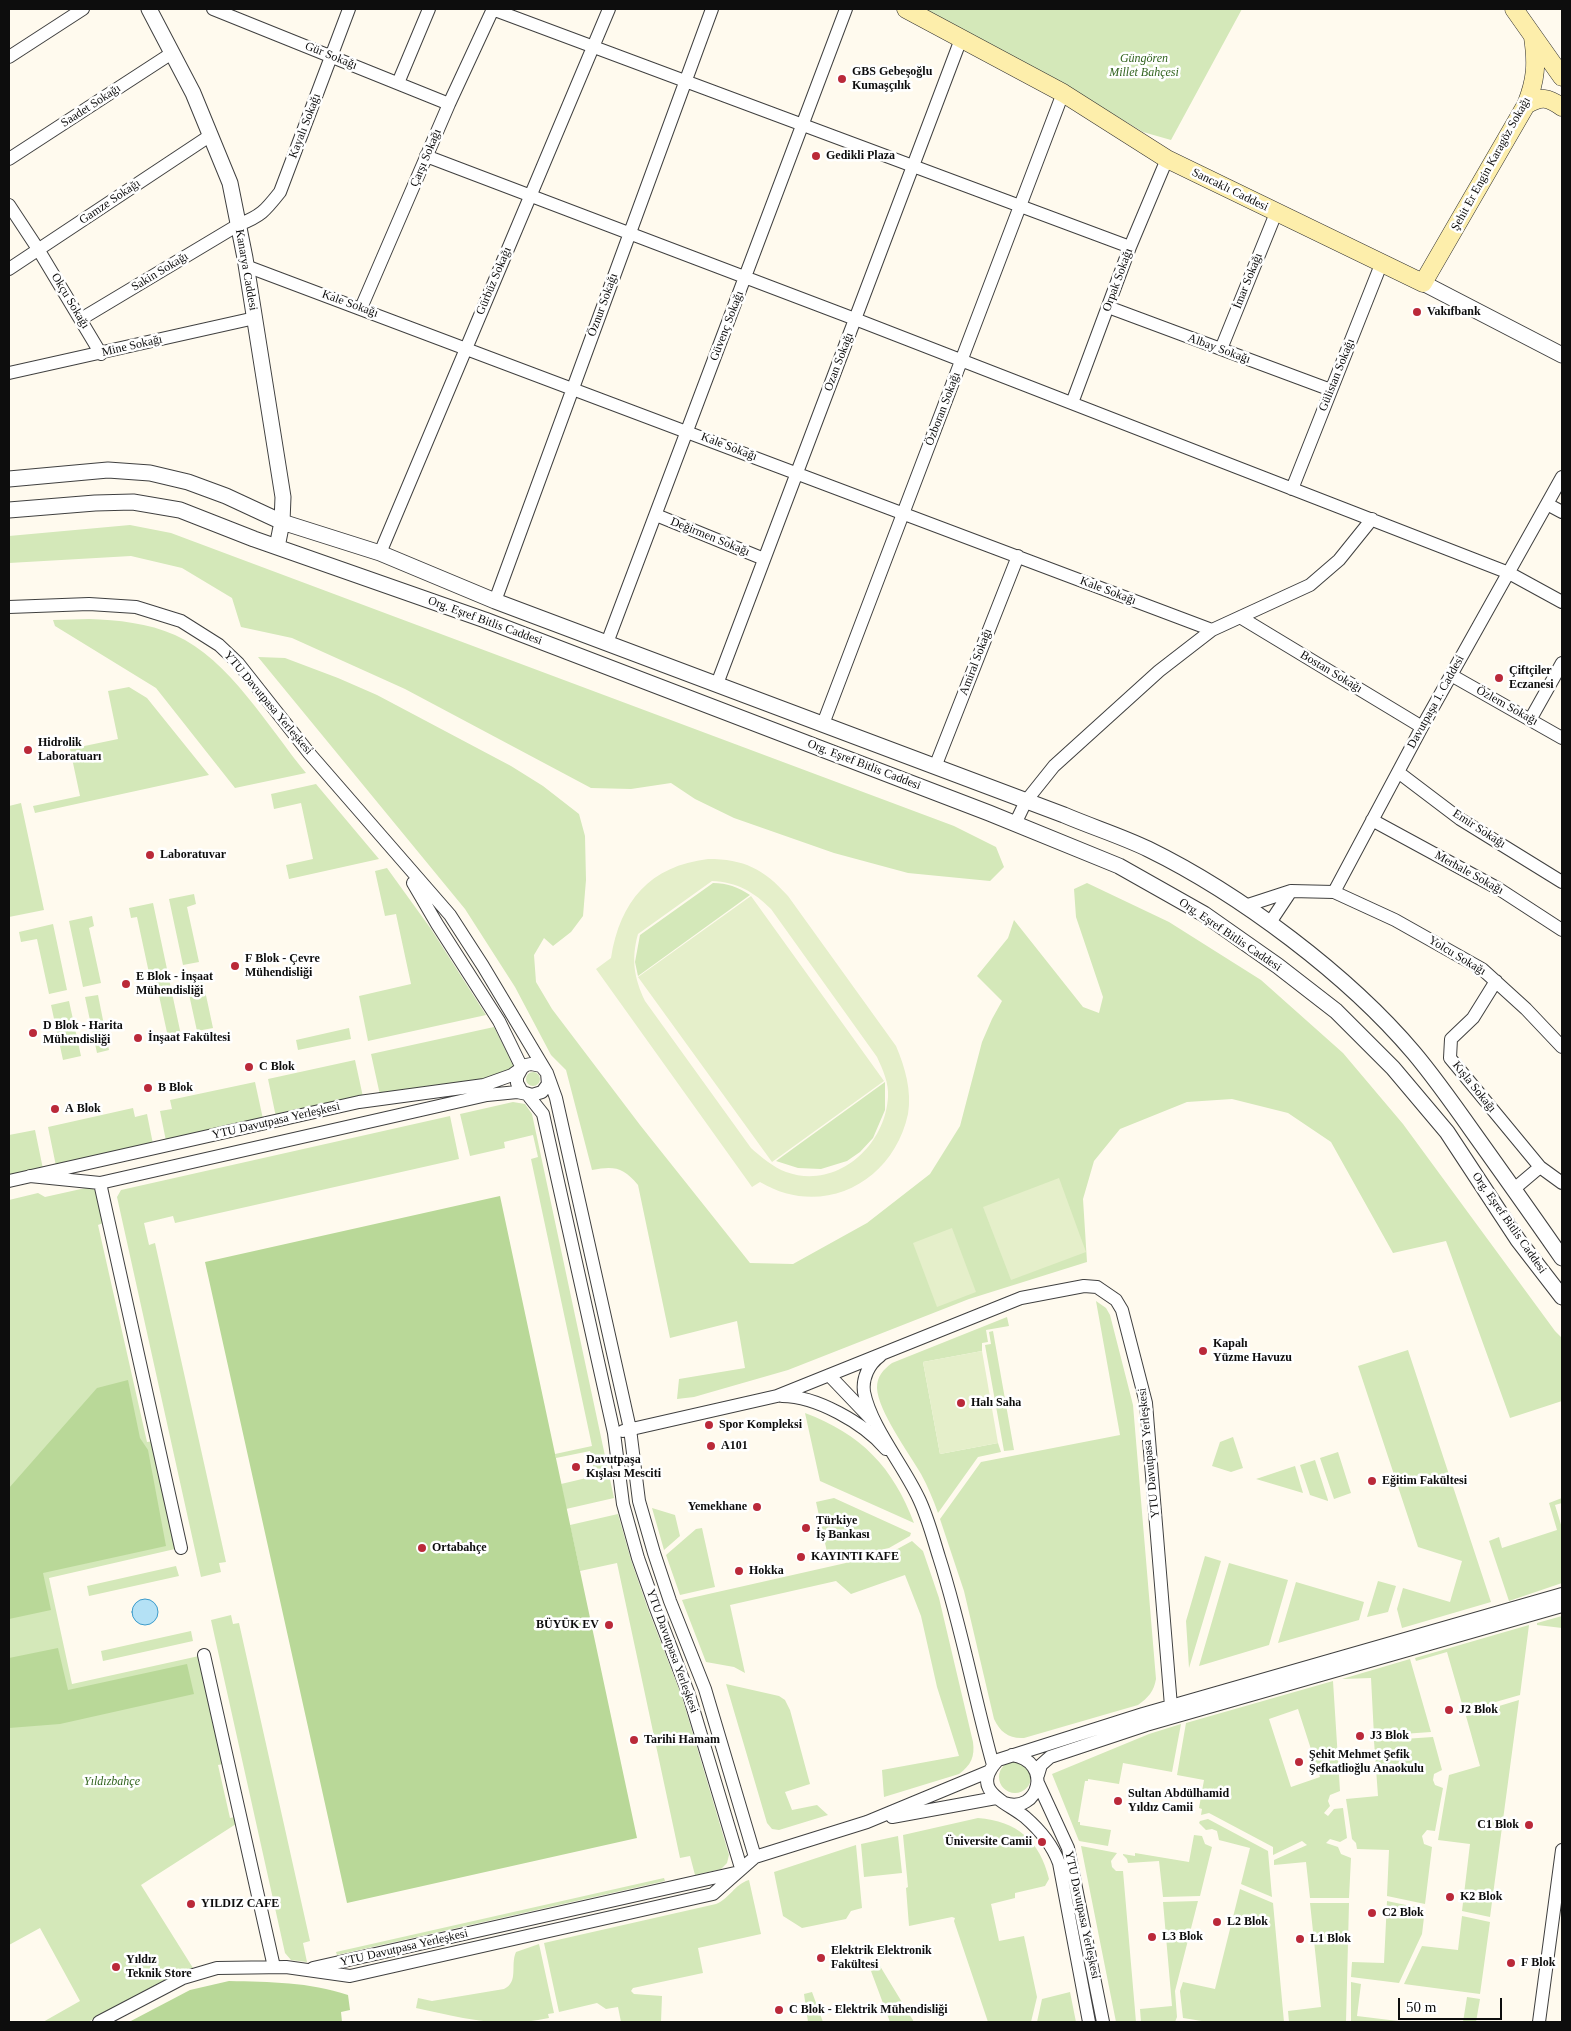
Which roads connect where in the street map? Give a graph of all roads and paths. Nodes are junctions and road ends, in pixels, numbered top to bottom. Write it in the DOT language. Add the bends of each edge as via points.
graph roads {
  1 [pos="83,9"];
  2 [pos="149,9"];
  3 [pos="212,9"];
  4 [pos="349,9"];
  5 [pos="429,9"];
  6 [pos="493,9"];
  7 [pos="609,9"];
  8 [pos="712,9"];
  9 [pos="846,9"];
  10 [pos="906,9"];
  11 [pos="1514,9"];
  12 [pos="1533,37"];
  13 [pos="961,39"];
  14 [pos="593,47"];
  15 [pos="172,53"];
  16 [pos="331,57"];
  17 [pos="9,58"];
  18 [pos="1562,76"];
  19 [pos="686,81"];
  20 [pos="398,83"];
  21 [pos="1063,93"];
  22 [pos="449,104"];
  23 [pos="1526,105"];
  24 [pos="1562,107"];
  25 [pos="802,125"];
  26 [pos="211,135"];
  27 [pos="426,156"];
  28 [pos="9,159"];
  29 [pos="1167,159"];
  30 [pos="913,166"];
  31 [pos="530,196"];
  32 [pos="9,205"];
  33 [pos="1020,206"];
  34 [pos="1276,213"];
  35 [pos="238,225"];
  36 [pos="630,233"];
  37 [pos="1130,247"];
  38 [pos="38,249"];
  39 [pos="1382,262"];
  40 [pos="246,266"];
  41 [pos="9,269"];
  42 [pos="745,277"];
  43 [pos="1423,283"];
  44 [pos="1108,307"];
  45 [pos="361,308"];
  46 [pos="255,318"];
  47 [pos="855,319"];
  48 [pos="81,320"];
  49 [pos="466,348"];
  50 [pos="1221,349"];
  51 [pos="101,354"];
  52 [pos="1562,355"];
  53 [pos="961,360"];
  54 [pos="9,373"];
  55 [pos="572,388"];
  56 [pos="1331,390"];
  57 [pos="1072,403"];
  58 [pos="687,432"];
  59 [pos="797,473"];
  60 [pos="1562,476"];
  61 [pos="9,479"];
  62 [pos="1292,489"];
  63 [pos="1547,504"];
  64 [pos="9,510"];
  65 [pos="1562,512"];
  66 [pos="903,513"];
  67 [pos="656,515"];
  68 [pos="1372,520"];
  69 [pos="282,522"];
  70 [pos="277,547"];
  71 [pos="380,553"];
  72 [pos="1018,556"];
  73 [pos="764,559"];
  74 [pos="1509,573"];
  75 [pos="495,601"];
  76 [pos="1562,602"];
  77 [pos="9,607"];
  78 [pos="1240,617"];
  79 [pos="1212,630"];
  80 [pos="608,643"];
  81 [pos="1562,663"];
  82 [pos="1451,675"];
  83 [pos="717,684"];
  84 [pos="1530,720"];
  85 [pos="823,724"];
  86 [pos="1422,728"];
  87 [pos="1562,738"];
  88 [pos="935,767"];
  89 [pos="1398,772"];
  90 [pos="1026,801"];
  91 [pos="1372,820"];
  92 [pos="1016,824"];
  93 [pos="400,860"];
  94 [pos="1562,882"];
  95 [pos="1291,891"];
  96 [pos="1334,892"];
  97 [pos="1245,906"];
  98 [pos="1269,924"];
  99 [pos="1562,930"];
  100 [pos="1496,981"];
  101 [pos="1562,1047"];
  102 [pos="522,1068"];
  103 [pos="547,1073"];
  104 [pos="527,1094"];
  105 [pos="1540,1167"];
  106 [pos="30,1176"];
  107 [pos="9,1181"];
  108 [pos="100,1183"];
  109 [pos="1562,1183"];
  110 [pos="1514,1189"];
  111 [pos="1562,1258"];
  112 [pos="1562,1297"];
  113 [pos="886,1352"];
  114 [pos="829,1375"];
  115 [pos="777,1396"];
  116 [pos="878,1427"];
  117 [pos="630,1429"];
  118 [pos="614,1433"];
  119 [pos="909,1480"];
  120 [pos="181,1548"];
  121 [pos="1562,1594"];
  122 [pos="1562,1606"];
  123 [pos="204,1655"];
  124 [pos="1173,1712"];
  125 [pos="980,1717"];
  126 [pos="1008,1756"];
  127 [pos="992,1768"];
  128 [pos="1038,1779"];
  129 [pos="999,1800"];
  130 [pos="867,1822"];
  131 [pos="1562,1850"];
  132 [pos="755,1857"];
  133 [pos="738,1870"];
  134 [pos="274,1967"];
  135 [pos="99,2022"];
  136 [pos="1089,2022"];
  137 [pos="1103,2022"];
  138 [pos="1539,2022"];
  1 -- 17 [label="street"];
  2 -- 15 [label="street, Kanarya Caddesi"];
  3 -- 16 [label="street, Gür Sokağı"];
  4 -- 16 [label="street, Kayalı Sokağı"];
  5 -- 20 [label="street"];
  6 -- 14 [label="street"];
  6 -- 22 [label="street, Çarşı Sokağı"];
  7 -- 14 [label="street, Gürbüz Sokağı"];
  8 -- 19 [label="street, Öznur Sokağı"];
  9 -- 25 [label="street, Güvenç Sokağı"];
  10 -- 13 [label="main road, Sancaklı Caddesi"];
  11 -- 12 [label="main road"];
  12 -- 18 [label="main road"];
  12 -- 23 [label="main road, Şehit Er Engin Karagöz Sokağı" via="1536,58 1534,84"];
  13 -- 21 [label="main road, Sancaklı Caddesi"];
  13 -- 30 [label="street, Ozan Sokağı"];
  14 -- 19 [label="street"];
  14 -- 31 [label="street, Gürbüz Sokağı"];
  15 -- 26 [label="street, Kanarya Caddesi"];
  15 -- 28 [label="street, Saadet Sokağı"];
  16 -- 20 [label="street, Gür Sokağı"];
  16 -- 35 [label="street, Kayalı Sokağı" via="280,192 259,216"];
  19 -- 25 [label="street"];
  19 -- 36 [label="street, Öznur Sokağı"];
  20 -- 22 [label="street, Gür Sokağı"];
  21 -- 29 [label="main road, Sancaklı Caddesi"];
  21 -- 33 [label="street, Özboran Sokağı"];
  22 -- 27 [label="street, Çarşı Sokağı"];
  23 -- 24 [label="main road" via="1538,98 1551,100"];
  23 -- 43 [label="main road, Şehit Er Engin Karagöz Sokağı"];
  25 -- 30 [label="street"];
  25 -- 42 [label="street, Güvenç Sokağı"];
  26 -- 35 [label="street, Kanarya Caddesi" via="230,183"];
  26 -- 38 [label="street, Gamze Sokağı"];
  27 -- 31 [label="street"];
  27 -- 45 [label="street, Çarşı Sokağı"];
  29 -- 34 [label="main road, Sancaklı Caddesi"];
  29 -- 37 [label="street, Orpak Sokağı"];
  30 -- 33 [label="street"];
  30 -- 47 [label="street, Ozan Sokağı"];
  31 -- 36 [label="street"];
  31 -- 49 [label="street, Gürbüz Sokağı"];
  32 -- 38 [label="street, Okçu Sokağı"];
  33 -- 37 [label="street"];
  33 -- 53 [label="street, Özboran Sokağı"];
  34 -- 39 [label="main road, Sancaklı Caddesi"];
  34 -- 50 [label="street, İmar Sokağı"];
  35 -- 40 [label="street, Kanarya Caddesi"];
  35 -- 48 [label="street, Sakin Sokağı"];
  36 -- 42 [label="street"];
  36 -- 55 [label="street, Öznur Sokağı"];
  37 -- 44 [label="street, Orpak Sokağı"];
  38 -- 41 [label="street, Gamze Sokağı"];
  38 -- 48 [label="street, Okçu Sokağı"];
  39 -- 43 [label="main road, Sancaklı Caddesi"];
  39 -- 56 [label="street, Gülistan Sokağı"];
  40 -- 45 [label="street, Kale Sokağı"];
  40 -- 46 [label="street, Kanarya Caddesi"];
  42 -- 47 [label="street"];
  42 -- 58 [label="street, Güvenç Sokağı"];
  43 -- 52 [label="street, Sancaklı Caddesi"];
  44 -- 50 [label="street, Albay Sokağı"];
  44 -- 57 [label="street, Orpak Sokağı"];
  45 -- 49 [label="street, Kale Sokağı"];
  46 -- 51 [label="street, Mine Sokağı"];
  46 -- 69 [label="street, Kanarya Caddesi" via="283,497"];
  47 -- 53 [label="street"];
  47 -- 59 [label="street, Ozan Sokağı"];
  48 -- 51 [label="street, Okçu Sokağı"];
  49 -- 55 [label="street, Kale Sokağı"];
  49 -- 71 [label="street, Gürbüz Sokağı"];
  50 -- 56 [label="street, Albay Sokağı"];
  51 -- 54 [label="street, Mine Sokağı"];
  53 -- 57 [label="street"];
  53 -- 66 [label="street, Özboran Sokağı"];
  55 -- 58 [label="street, Kale Sokağı"];
  55 -- 75 [label="street, Öznur Sokağı"];
  56 -- 62 [label="street, Gülistan Sokağı"];
  57 -- 62 [label="street"];
  58 -- 59 [label="street, Kale Sokağı"];
  58 -- 67 [label="street, Güvenç Sokağı"];
  59 -- 66 [label="street, Kale Sokağı"];
  59 -- 73 [label="street, Ozan Sokağı"];
  60 -- 63 [label="street, Davutpaşa 1. Caddesi"];
  61 -- 69 [label="street, Org. Eşref Bitlis Caddesi" via="108,470 150,473 203,488"];
  62 -- 68 [label="street"];
  63 -- 65 [label="street"];
  63 -- 74 [label="street, Davutpaşa 1. Caddesi"];
  64 -- 70 [label="street, Org. Eşref Bitlis Caddesi" via="133,502 180,510"];
  66 -- 72 [label="street, Kale Sokağı"];
  66 -- 85 [label="street, Özboran Sokağı"];
  67 -- 73 [label="street, Değirmen Sokağı"];
  67 -- 80 [label="street, Güvenç Sokağı"];
  68 -- 74 [label="street"];
  68 -- 78 [label="street" via="1340,560 1310,584"];
  69 -- 70 [label="street, Kanarya Caddesi"];
  69 -- 71 [label="street, Org. Eşref Bitlis Caddesi"];
  70 -- 92 [label="street, Org. Eşref Bitlis Caddesi" via="485,620"];
  71 -- 75 [label="street, Org. Eşref Bitlis Caddesi"];
  72 -- 79 [label="street, Kale Sokağı"];
  72 -- 88 [label="street, Amiral Sokağı"];
  73 -- 83 [label="street, Ozan Sokağı"];
  74 -- 76 [label="street"];
  74 -- 82 [label="street, Davutpaşa 1. Caddesi"];
  75 -- 80 [label="street, Org. Eşref Bitlis Caddesi"];
  77 -- 93 [label="street, YTU Davutpasa Yerleşkesi" via="89,604 136,608 181,621 201,632 243,669"];
  78 -- 79 [label="street"];
  78 -- 86 [label="street, Bostan Sokağı"];
  79 -- 90 [label="street" via="1159,671 1054,766"];
  80 -- 83 [label="street, Org. Eşref Bitlis Caddesi"];
  81 -- 84 [label="street"];
  82 -- 84 [label="street, Özlem Sokağı"];
  82 -- 86 [label="street, Davutpaşa 1. Caddesi"];
  83 -- 85 [label="street, Org. Eşref Bitlis Caddesi"];
  84 -- 87 [label="street, Özlem Sokağı"];
  85 -- 88 [label="street, Org. Eşref Bitlis Caddesi"];
  86 -- 89 [label="street, Davutpaşa 1. Caddesi"];
  88 -- 90 [label="street, Org. Eşref Bitlis Caddesi"];
  89 -- 91 [label="street, Davutpaşa 1. Caddesi"];
  89 -- 94 [label="street, Emir Sokağı" via="1460,819"];
  90 -- 92 [label="street"];
  90 -- 97 [label="street, Org. Eşref Bitlis Caddesi" via="1148,849"];
  91 -- 96 [label="street, Davutpaşa 1. Caddesi"];
  91 -- 99 [label="street, Merhale Sokağı" via="1499,888"];
  92 -- 112 [label="street, Org. Eşref Bitlis Caddesi" via="1119,866 1204,914 1336,1011 1392,1068 1447,1132 1518,1240"];
  93 -- 102 [label="street, YTU Davutpasa Yerleşkesi" via="499,1021"];
  93 -- 103 [label="street, YTU Davutpasa Yerleşkesi" via="450,915"];
  95 -- 96 [label="street"];
  95 -- 97 [label="street"];
  95 -- 98 [label="street"];
  96 -- 100 [label="street, Yolcu Sokağı" via="1395,920 1482,968"];
  97 -- 98 [label="street, Org. Eşref Bitlis Caddesi"];
  98 -- 110 [label="street, Org. Eşref Bitlis Caddesi" via="1364,1000 1414,1052"];
  100 -- 101 [label="street, Yolcu Sokağı"];
  100 -- 105 [label="street, Kışla Sokağı" via="1473,1018 1451,1039 1450,1058"];
  102 -- 103 [label="street" via="536,1064"];
  102 -- 104 [label="street, YTU Davutpasa Yerleşkesi" via="517,1083"];
  102 -- 106 [label="street, YTU Davutpasa Yerleşkesi" via="484,1085 359,1102"];
  103 -- 104 [label="street, YTU Davutpasa Yerleşkesi" via="546,1088 538,1095"];
  103 -- 117 [label="street, YTU Davutpasa Yerleşkesi" via="556,1098"];
  104 -- 108 [label="street, YTU Davutpasa Yerleşkesi" via="487,1095"];
  104 -- 118 [label="street, YTU Davutpasa Yerleşkesi" via="543,1114"];
  105 -- 109 [label="street, Kışla Sokağı"];
  105 -- 110 [label="street"];
  106 -- 107 [label="street, YTU Davutpasa Yerleşkesi"];
  106 -- 108 [label="street, YTU Davutpasa Yerleşkesi"];
  108 -- 120 [label="street"];
  110 -- 111 [label="street, Org. Eşref Bitlis Caddesi"];
  113 -- 114 [label="street, YTU Davutpasa Yerleşkesi"];
  113 -- 116 [label="street, YTU Davutpasa Yerleşkesi" via="875,1360 866,1374 864,1391"];
  113 -- 124 [label="street, YTU Davutpasa Yerleşkesi" via="1021,1298 1084,1286 1097,1287 1116,1300 1122,1310 1146,1403"];
  114 -- 115 [label="street, YTU Davutpasa Yerleşkesi"];
  114 -- 116 [label="street, YTU Davutpasa Yerleşkesi"];
  115 -- 117 [label="street, YTU Davutpasa Yerleşkesi"];
  115 -- 119 [label="street, YTU Davutpasa Yerleşkesi" via="802,1398 860,1426 881,1442"];
  116 -- 119 [label="street, YTU Davutpasa Yerleşkesi"];
  117 -- 118 [label="street, YTU Davutpasa Yerleşkesi"];
  117 -- 132 [label="street, YTU Davutpasa Yerleşkesi" via="639,1501 654,1553 705,1689"];
  118 -- 133 [label="street, YTU Davutpasa Yerleşkesi" via="623,1504 638,1558 689,1695"];
  119 -- 125 [label="street, YTU Davutpasa Yerleşkesi" via="927,1520 951,1595"];
  121 -- 124 [label="street, YTU Davutpasa Yerleşkesi"];
  122 -- 124 [label="street, YTU Davutpasa Yerleşkesi"];
  123 -- 134 [label="street"];
  124 -- 126 [label="street, YTU Davutpasa Yerleşkesi"];
  124 -- 128 [label="street, YTU Davutpasa Yerleşkesi" via="1050,1757 1041,1765"];
  125 -- 126 [label="street, YTU Davutpasa Yerleşkesi"];
  125 -- 127 [label="street, YTU Davutpasa Yerleşkesi"];
  126 -- 127 [label="street, YTU Davutpasa Yerleşkesi"];
  126 -- 128 [label="street, YTU Davutpasa Yerleşkesi" via="1028,1760"];
  127 -- 129 [label="street, YTU Davutpasa Yerleşkesi" via="989,1785"];
  127 -- 130 [label="street, YTU Davutpasa Yerleşkesi"];
  128 -- 129 [label="street, YTU Davutpasa Yerleşkesi" via="1032,1797 1025,1802 1017,1805"];
  128 -- 137 [label="street, YTU Davutpasa Yerleşkesi" via="1068,1848"];
  129 -- 130 [label="street, YTU Davutpasa Yerleşkesi"];
  129 -- 136 [label="street, YTU Davutpasa Yerleşkesi" via="1034,1825 1055,1852"];
  130 -- 132 [label="street, YTU Davutpasa Yerleşkesi"];
  131 -- 138 [label="street"];
  132 -- 133 [label="street, YTU Davutpasa Yerleşkesi"];
  133 -- 134 [label="street, YTU Davutpasa Yerleşkesi" via="713,1894 350,1976"];
  134 -- 135 [label="street, YTU Davutpasa Yerleşkesi" via="217,1968 199,1972"];
}
